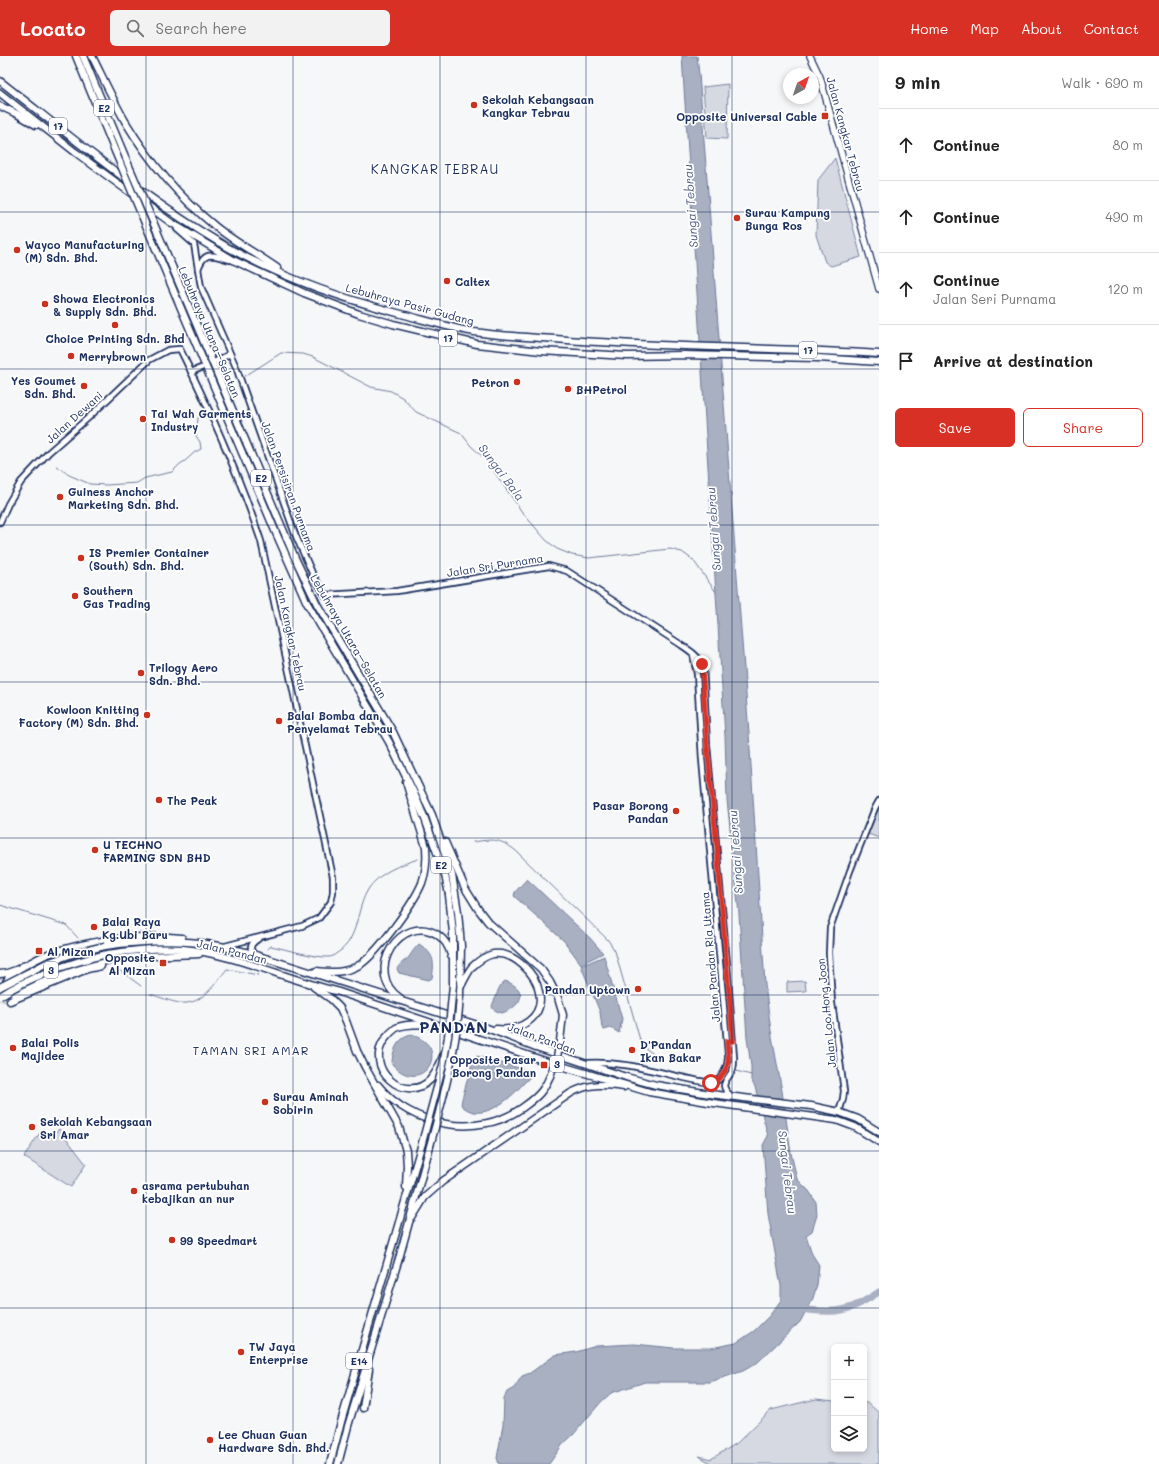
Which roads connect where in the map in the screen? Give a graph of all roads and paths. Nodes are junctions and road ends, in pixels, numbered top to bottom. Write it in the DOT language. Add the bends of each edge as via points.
graph roads {
  1 [pos="76,56"];
  2 [pos="83,56"];
  3 [pos="92,56"];
  4 [pos="810,56"];
  5 [pos="0,81"];
  6 [pos="0,93"];
  7 [pos="0,106"];
  8 [pos="75,152"];
  9 [pos="170,222"];
  10 [pos="235,261"];
  11 [pos="198,270"];
  12 [pos="284,274"];
  13 [pos="877,276"];
  14 [pos="879,288"];
  15 [pos="180,350"];
  16 [pos="230,354"];
  17 [pos="879,354"];
  18 [pos="216,360"];
  19 [pos="879,362"];
  20 [pos="201,368"];
  21 [pos="191,372"];
  22 [pos="0,522"];
  23 [pos="325,595"];
  24 [pos="692,652"];
  25 [pos="402,769"];
  26 [pos="879,801"];
  27 [pos="432,815"];
  28 [pos="262,936"];
  29 [pos="214,945"];
  30 [pos="221,947"];
  31 [pos="213,954"];
  32 [pos="254,955"];
  33 [pos="126,959"];
  34 [pos="23,966"];
  35 [pos="454,966"];
  36 [pos="296,968"];
  37 [pos="0,974"];
  38 [pos="312,986"];
  39 [pos="0,987"];
  40 [pos="460,992"];
  41 [pos="0,996"];
  42 [pos="10,1001"];
  43 [pos="407,1002"];
  44 [pos="437,1024"];
  45 [pos="487,1028"];
  46 [pos="727,1041"];
  47 [pos="733,1041"];
  48 [pos="446,1049"];
  49 [pos="583,1063"];
  50 [pos="365,1067"];
  51 [pos="724,1076"];
  52 [pos="649,1092"];
  53 [pos="732,1097"];
  54 [pos="839,1112"];
  55 [pos="879,1132"];
  56 [pos="879,1142"];
  57 [pos="406,1196"];
  58 [pos="407,1227"];
  59 [pos="372,1350"];
  60 [pos="363,1408"];
  61 [pos="330,1464"];
  62 [pos="338,1464"];
  1 -- 25 [label="highway, Lebuhraya Utara–Selatan / E2, bridge" via="307,603 386,736"];
  2 -- 27 [label="highway, Lebuhraya Utara–Selatan / E2, bridge" via="295,558 317,604 397,738"];
  3 -- 12 [label="highway" via="125,121 145,152 165,176 216,228"];
  4 -- 13 [label="main road, Jalan Kangkar Tebrau" via="820,78"];
  5 -- 12 [label="highway, Lebuhraya Pasir Gudang / 17" via="176,216 229,248"];
  6 -- 8 [label="highway, Lebuhraya Pasir Gudang / 17"];
  7 -- 8 [label="highway" via="26,119"];
  8 -- 9 [label="highway, Lebuhraya Pasir Gudang / 17"];
  9 -- 10 [label="highway, Lebuhraya Pasir Gudang / 17"];
  9 -- 11 [label="street, Jalan Persisiran Purnama" via="194,244"];
  10 -- 11 [label="street" via="211,255 203,259"];
  10 -- 19 [label="highway, Lebuhraya Pasir Gudang / 17" via="304,293 360,314 477,344 627,356 818,358"];
  11 -- 16 [label="street, Jalan Persisiran Purnama" via="201,287"];
  12 -- 17 [label="highway, Lebuhraya Pasir Gudang / 17" via="358,303 477,332 595,342"];
  13 -- 14 [label="main road, Jalan Kangkar Tebrau"];
  15 -- 21 [label="street, Jalan Kangkar Tebrau"];
  15 -- 22 [label="street, Jalan Dewani" via="168,350 149,360 49,452 18,488"];
  16 -- 18 [label="street"];
  16 -- 23 [label="street, Jalan Persisiran Purnama" via="295,534"];
  20 -- 21 [label="street"];
  21 -- 28 [label="street, Jalan Kangkar Tebrau" via="234,466 262,541 333,877 331,902 319,918 302,926"];
  23 -- 24 [label="street, Jalan Sri Purnama" via="396,591 550,566 567,571"];
  24 -- 46 [label="street, Jalan Pandan Ria Utama" via="697,674 700,740"];
  24 -- 47 [label="street, Jalan Pandan Ria Utama" via="702,664"];
  25 -- 35 [label="highway, Lebuhraya Utara–Selatan / E2" via="414,791 445,875 452,915"];
  25 -- 36 [label="highway" via="427,856 422,882 416,896 372,955 360,964 339,972 326,973"];
  26 -- 54 [label="street, Jalan Loo Hong Joon" via="830,928 832,1003 844,1091"];
  27 -- 40 [label="highway, Lebuhraya Utara–Selatan / E2" via="452,875 458,912 461,946"];
  27 -- 50 [label="highway, bridge" via="459,875 478,909 488,922 541,968 550,982 563,1016 557,1057 542,1091 529,1103 514,1114 477,1126 447,1124 405,1110 384,1092"];
  28 -- 30 [label="street, Jalan Kangkar Tebrau"];
  28 -- 32 [label="street" via="252,944 251,951"];
  29 -- 30 [label="highway, Jalan Pandan / 3"];
  29 -- 34 [label="highway" via="181,938 132,937 104,940 74,946"];
  29 -- 39 [label="highway, Jalan Pandan / 3, bridge" via="156,942 105,946 47,963"];
  30 -- 32 [label="highway, Jalan Pandan / 3"];
  31 -- 33 [label="highway"];
  31 -- 38 [label="highway, Jalan Pandan / 3"];
  31 -- 41 [label="highway, Jalan Pandan / 3, bridge" via="160,948 107,954 30,978"];
  32 -- 36 [label="highway, Jalan Pandan / 3"];
  33 -- 34 [label="highway" via="111,959 82,966 13,994 6,988 7,978"];
  33 -- 42 [label="highway" via="87,969"];
  34 -- 37 [label="highway" via="9,973"];
  35 -- 43 [label="highway" via="447,945 436,934 416,930 404,934 387,955 384,975 393,993"];
  35 -- 48 [label="highway, Lebuhraya Utara–Selatan / E2, bridge"];
  36 -- 43 [label="highway, Jalan Pandan / 3"];
  38 -- 44 [label="highway, Jalan Pandan / 3" via="336,991"];
  38 -- 50 [label="highway" via="340,1008"];
  40 -- 45 [label="highway" via="470,969 480,960 493,954 504,954 528,970 539,992 539,1005 533,1017 526,1024 513,1029"];
  40 -- 58 [label="highway, E14, bridge" via="449,1077"];
  43 -- 45 [label="highway, Jalan Pandan / 3"];
  44 -- 48 [label="highway, bridge" via="396,1028 386,1037 379,1049 381,1069 390,1080 401,1086 413,1088 426,1083 433,1076"];
  44 -- 52 [label="highway, Jalan Pandan / 3" via="548,1062"];
  45 -- 49 [label="highway, Jalan Pandan / 3"];
  46 -- 47 [label="street"];
  46 -- 51 [label="street, Jalan Pandan Ria Utama" via="729,1060"];
  47 -- 51 [label="street, Jalan Pandan Ria Utama" via="734,1065"];
  48 -- 57 [label="highway, E14, bridge"];
  49 -- 51 [label="street" via="604,1061 711,1083"];
  49 -- 53 [label="highway, Jalan Pandan / 3" via="656,1085"];
  50 -- 57 [label="highway" via="403,1138 407,1166"];
  51 -- 53 [label="street" via="725,1089"];
  52 -- 56 [label="highway, Jalan Pandan / 3" via="836,1120 856,1127"];
  52 -- 58 [label="highway" via="605,1085 589,1086 576,1091 443,1181 425,1197"];
  53 -- 54 [label="highway, Jalan Pandan / 3" via="792,1103"];
  54 -- 55 [label="highway, Jalan Pandan / 3" via="858,1119"];
  57 -- 61 [label="highway, E14"];
  58 -- 59 [label="highway, E14"];
  59 -- 60 [label="highway"];
  59 -- 62 [label="highway, E14"];
}
